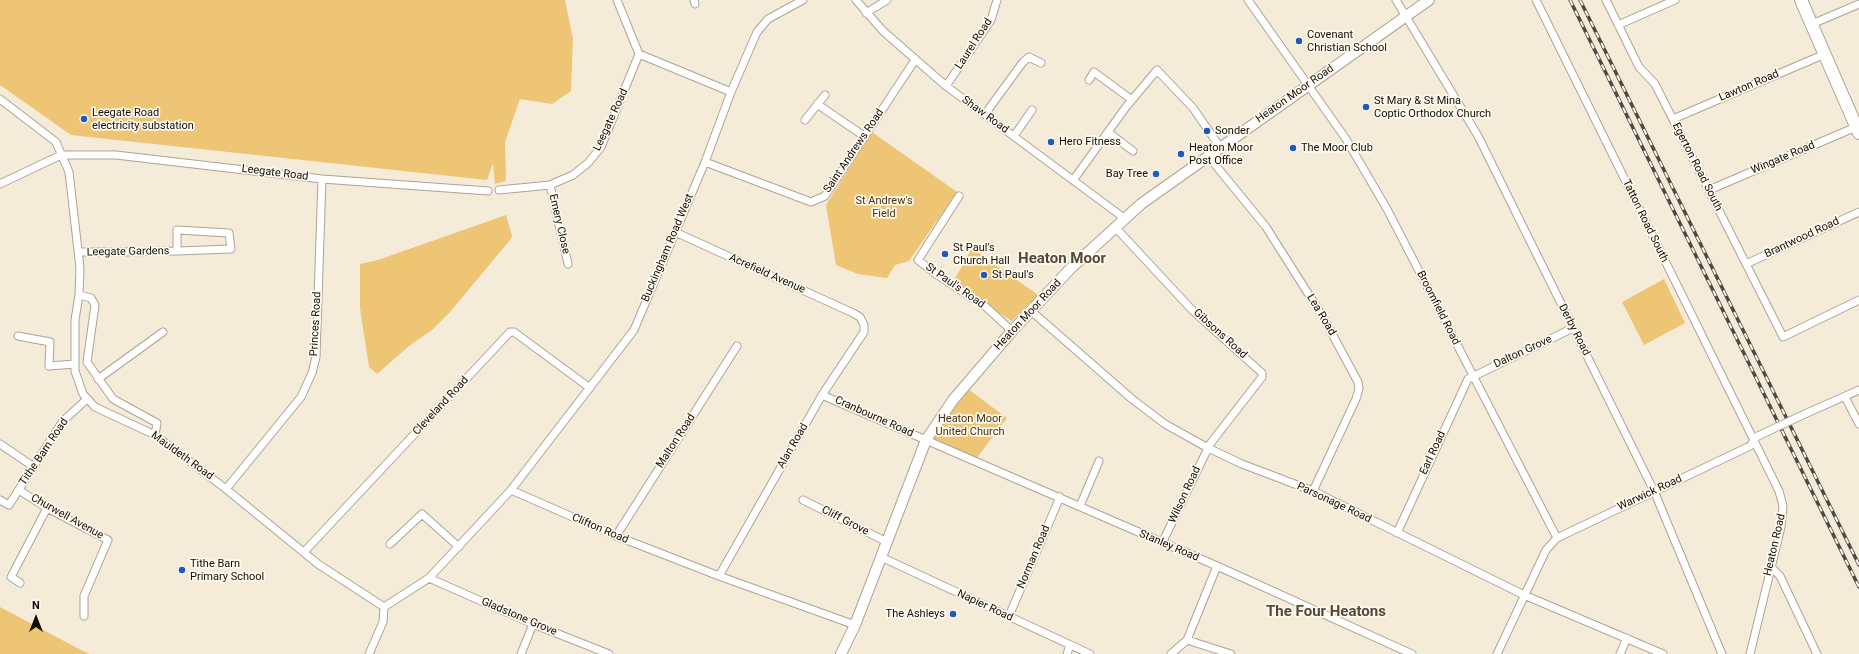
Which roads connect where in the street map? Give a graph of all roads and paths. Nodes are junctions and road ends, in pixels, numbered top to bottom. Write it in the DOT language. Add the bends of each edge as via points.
graph roads {
  1 [pos="617,0"];
  2 [pos="803,0"];
  3 [pos="856,0"];
  4 [pos="887,0"];
  5 [pos="997,0"];
  6 [pos="1248,0"];
  7 [pos="1396,0"];
  8 [pos="1429,0"];
  9 [pos="1536,0"];
  10 [pos="1606,0"];
  11 [pos="1676,0"];
  12 [pos="1801,0"];
  13 [pos="1859,4"];
  14 [pos="866,13"];
  15 [pos="1406,16"];
  16 [pos="1812,24"];
  17 [pos="1618,25"];
  18 [pos="639,54"];
  19 [pos="1825,54"];
  20 [pos="915,60"];
  21 [pos="1041,63"];
  22 [pos="1089,80"];
  23 [pos="1307,85"];
  24 [pos="946,86"];
  25 [pos="731,92"];
  26 [pos="825,95"];
  27 [pos="0,99"];
  28 [pos="1132,100"];
  29 [pos="817,104"];
  30 [pos="1032,110"];
  31 [pos="985,114"];
  32 [pos="1673,118"];
  33 [pos="805,120"];
  34 [pos="1858,130"];
  35 [pos="1108,132"];
  36 [pos="864,136"];
  37 [pos="1014,136"];
  38 [pos="1220,147"];
  39 [pos="1133,151"];
  40 [pos="61,154"];
  41 [pos="1208,156"];
  42 [pos="705,162"];
  43 [pos="322,179"];
  44 [pos="1074,179"];
  45 [pos="0,184"];
  46 [pos="550,185"];
  47 [pos="499,190"];
  48 [pos="1709,190"];
  49 [pos="488,191"];
  50 [pos="959,196"];
  51 [pos="1859,212"];
  52 [pos="1124,218"];
  53 [pos="1115,227"];
  54 [pos="675,232"];
  55 [pos="177,251"];
  56 [pos="79,252"];
  57 [pos="568,264"];
  58 [pos="1746,264"];
  59 [pos="78,295"];
  60 [pos="1859,300"];
  61 [pos="1030,310"];
  62 [pos="860,317"];
  63 [pos="1573,328"];
  64 [pos="1012,331"];
  65 [pos="163,332"];
  66 [pos="18,336"];
  67 [pos="737,346"];
  68 [pos="75,364"];
  69 [pos="1472,376"];
  70 [pos="98,379"];
  71 [pos="590,388"];
  72 [pos="1859,390"];
  73 [pos="822,395"];
  74 [pos="1845,397"];
  75 [pos="87,398"];
  76 [pos="1859,424"];
  77 [pos="155,435"];
  78 [pos="1756,439"];
  79 [pos="926,440"];
  80 [pos="0,444"];
  81 [pos="1208,448"];
  82 [pos="1100,461"];
  83 [pos="34,467"];
  84 [pos="226,489"];
  85 [pos="19,490"];
  86 [pos="511,490"];
  87 [pos="1313,491"];
  88 [pos="1654,491"];
  89 [pos="1060,497"];
  90 [pos="0,500"];
  91 [pos="803,500"];
  92 [pos="1080,506"];
  93 [pos="46,508"];
  94 [pos="1397,533"];
  95 [pos="616,536"];
  96 [pos="1557,538"];
  97 [pos="887,542"];
  98 [pos="1162,543"];
  99 [pos="390,544"];
  100 [pos="459,547"];
  101 [pos="304,552"];
  102 [pos="881,557"];
  103 [pos="1217,566"];
  104 [pos="1771,567"];
  105 [pos="719,576"];
  106 [pos="429,578"];
  107 [pos="20,583"];
  108 [pos="1524,595"];
  109 [pos="384,607"];
  110 [pos="84,616"];
  111 [pos="1009,616"];
  112 [pos="533,624"];
  113 [pos="855,625"];
  114 [pos="1627,638"];
  115 [pos="1187,640"];
  116 [pos="1070,645"];
  117 [pos="369,654"];
  118 [pos="521,654"];
  119 [pos="609,654"];
  120 [pos="841,654"];
  121 [pos="1067,654"];
  122 [pos="1090,654"];
  123 [pos="1171,654"];
  124 [pos="1231,654"];
  125 [pos="1412,654"];
  126 [pos="1498,654"];
  127 [pos="1620,654"];
  128 [pos="1663,654"];
  129 [pos="1722,654"];
  130 [pos="1750,654"];
  131 [pos="1817,654"];
  1 -- 18 [label="street"];
  2 -- 25 [label="street, Buckingham Road West" via="768,19 757,32"];
  3 -- 14 [label="street, Shaw Road"];
  4 -- 14 [label="street"];
  5 -- 24 [label="street, Laurel Road" via="991,20"];
  6 -- 23 [label="street, Broomfield Road"];
  7 -- 15 [label="street, Derby Road"];
  8 -- 15 [label="main road, Heaton Moor Road"];
  9 -- 78 [label="street, Tatton Road South"];
  10 -- 17 [label="street, Egerton Road South"];
  11 -- 17 [label="street"];
  12 -- 16 [label="highway"];
  13 -- 16 [label="street"];
  14 -- 20 [label="street, Shaw Road"];
  15 -- 23 [label="main road, Heaton Moor Road"];
  15 -- 63 [label="street, Derby Road" via="1478,136"];
  16 -- 19 [label="highway"];
  17 -- 32 [label="street, Egerton Road South" via="1639,67 1655,84"];
  18 -- 25 [label="street"];
  18 -- 46 [label="street, Leegate Road" via="601,147 580,170"];
  19 -- 32 [label="street, Lawton Road"];
  19 -- 34 [label="highway"];
  20 -- 24 [label="street, Shaw Road"];
  20 -- 36 [label="street, Saint Andrews Road"];
  21 -- 31 [label="street" via="1029,56"];
  22 -- 28 [label="street" via="1094,72"];
  23 -- 38 [label="main road, Heaton Moor Road"];
  23 -- 69 [label="street, Broomfield Road" via="1346,139 1387,209"];
  24 -- 31 [label="street, Shaw Road"];
  25 -- 42 [label="street, Buckingham Road West"];
  26 -- 29 [label="street"];
  27 -- 40 [label="street, Mauldeth Road" via="56,142"];
  28 -- 35 [label="street"];
  28 -- 38 [label="street" via="1156,70 1193,108"];
  29 -- 33 [label="street"];
  29 -- 36 [label="street"];
  30 -- 37 [label="street"];
  31 -- 37 [label="street, Shaw Road"];
  32 -- 48 [label="street, Egerton Road South"];
  34 -- 48 [label="street, Wingate Road"];
  35 -- 39 [label="street"];
  35 -- 44 [label="street"];
  36 -- 42 [label="street, Saint Andrews Road" via="825,196 811,202"];
  37 -- 44 [label="street, Shaw Road"];
  38 -- 41 [label="main road, Heaton Moor Road"];
  40 -- 43 [label="street, Leegate Road" via="116,155"];
  40 -- 45 [label="street"];
  40 -- 56 [label="street, Mauldeth Road" via="69,172"];
  41 -- 52 [label="main road, Heaton Moor Road"];
  41 -- 87 [label="street, Lea Road" via="1266,227 1323,317 1358,382 1356,399"];
  42 -- 54 [label="street, Buckingham Road West"];
  43 -- 49 [label="street, Leegate Road"];
  43 -- 84 [label="street, Princes Road" via="316,357 312,373 301,397"];
  44 -- 52 [label="street, Shaw Road"];
  46 -- 47 [label="street, Leegate Road"];
  46 -- 57 [label="street, Emery Close"];
  48 -- 58 [label="street, Egerton Road South"];
  50 -- 64 [label="street, St Paul's Road" via="918,260 986,307"];
  51 -- 58 [label="street, Brantwood Road"];
  52 -- 53 [label="main road, Heaton Moor Road"];
  53 -- 61 [label="main road, Heaton Moor Road"];
  53 -- 81 [label="street, Gibsons Road" via="1193,311 1262,373 1262,377"];
  54 -- 62 [label="street, Acrefield Avenue"];
  54 -- 71 [label="street, Buckingham Road West" via="634,330"];
  55 -- 55 [label="street, Leegate Gardens" via="231,249 229,232 177,230"];
  55 -- 56 [label="street, Leegate Gardens"];
  56 -- 59 [label="street, Mauldeth Road"];
  58 -- 60 [label="street, Egerton Road South" via="1783,337"];
  59 -- 68 [label="street, Mauldeth Road"];
  59 -- 70 [label="street" via="91,298 95,305 87,362"];
  61 -- 64 [label="main road, Heaton Moor Road"];
  61 -- 81 [label="street, Parsonage Road" via="1132,399 1165,424"];
  62 -- 73 [label="street, Alan Road" via="864,332"];
  63 -- 69 [label="street, Dalton Grove"];
  63 -- 88 [label="street, Derby Road"];
  64 -- 79 [label="main road, Heaton Moor Road" via="953,400"];
  65 -- 70 [label="street"];
  66 -- 68 [label="street" via="50,342 49,366"];
  67 -- 95 [label="street, Malton Road"];
  68 -- 75 [label="street, Mauldeth Road" via="83,394"];
  69 -- 94 [label="street, Earl Road" via="1468,379"];
  69 -- 96 [label="street, Broomfield Road"];
  70 -- 77 [label="street" via="113,399 157,423"];
  71 -- 86 [label="street, Buckingham Road West"];
  71 -- 101 [label="street, Cleveland Road" via="514,332 510,332"];
  72 -- 74 [label="street, Warwick Road"];
  73 -- 79 [label="street, Cranbourne Road"];
  73 -- 105 [label="street, Alan Road"];
  74 -- 76 [label="street"];
  74 -- 78 [label="street, Warwick Road, bridge"];
  75 -- 77 [label="street, Mauldeth Road" via="95,407"];
  75 -- 83 [label="street, Tithe Barn Road" via="63,420"];
  77 -- 84 [label="street, Mauldeth Road"];
  78 -- 88 [label="street, Warwick Road" via="1750,446"];
  78 -- 104 [label="street, Heaton Road" via="1783,506 1782,527"];
  79 -- 89 [label="street, Stanley Road"];
  79 -- 97 [label="main road, Heaton Moor Road"];
  80 -- 83 [label="street"];
  81 -- 87 [label="street, Parsonage Road"];
  81 -- 98 [label="street, Wilson Road"];
  82 -- 92 [label="street"];
  83 -- 85 [label="street, Tithe Barn Road"];
  84 -- 101 [label="street, Mauldeth Road"];
  85 -- 90 [label="street, Tithe Barn Road" via="9,505"];
  85 -- 93 [label="street, Churwell Avenue"];
  86 -- 95 [label="street, Clifton Road"];
  86 -- 100 [label="street"];
  87 -- 94 [label="street, Parsonage Road"];
  88 -- 96 [label="street, Warwick Road"];
  88 -- 129 [label="street, Derby Road"];
  89 -- 92 [label="street, Stanley Road"];
  89 -- 111 [label="street, Norman Road"];
  91 -- 97 [label="street, Cliff Grove"];
  92 -- 98 [label="street, Stanley Road"];
  93 -- 107 [label="street" via="11,577"];
  93 -- 110 [label="street, Churwell Avenue" via="108,540 84,596"];
  94 -- 108 [label="street, Parsonage Road"];
  95 -- 105 [label="street, Clifton Road"];
  96 -- 108 [label="street, Warwick Road" via="1546,550"];
  97 -- 102 [label="main road, Heaton Moor Road"];
  98 -- 103 [label="street, Stanley Road"];
  99 -- 100 [label="street" via="422,514"];
  100 -- 106 [label="street"];
  101 -- 109 [label="street, Mauldeth Road"];
  102 -- 111 [label="street, Napier Road"];
  102 -- 113 [label="main road, Heaton Moor Road"];
  103 -- 115 [label="street"];
  103 -- 125 [label="street, Stanley Road"];
  104 -- 130 [label="street, Heaton Road"];
  104 -- 131 [label="street" via="1780,576"];
  105 -- 113 [label="street, Clifton Road"];
  106 -- 109 [label="street"];
  106 -- 112 [label="street, Gladstone Grove"];
  108 -- 114 [label="street, Parsonage Road"];
  108 -- 126 [label="street, Warwick Road"];
  109 -- 117 [label="street" via="382,622"];
  111 -- 116 [label="street, Napier Road"];
  112 -- 118 [label="street"];
  112 -- 119 [label="street, Gladstone Grove"];
  113 -- 120 [label="main road, Heaton Moor Road"];
  114 -- 127 [label="street"];
  114 -- 128 [label="street, Parsonage Road"];
  115 -- 123 [label="street"];
  115 -- 124 [label="street"];
  116 -- 121 [label="street"];
  116 -- 122 [label="street, Napier Road"];
}
